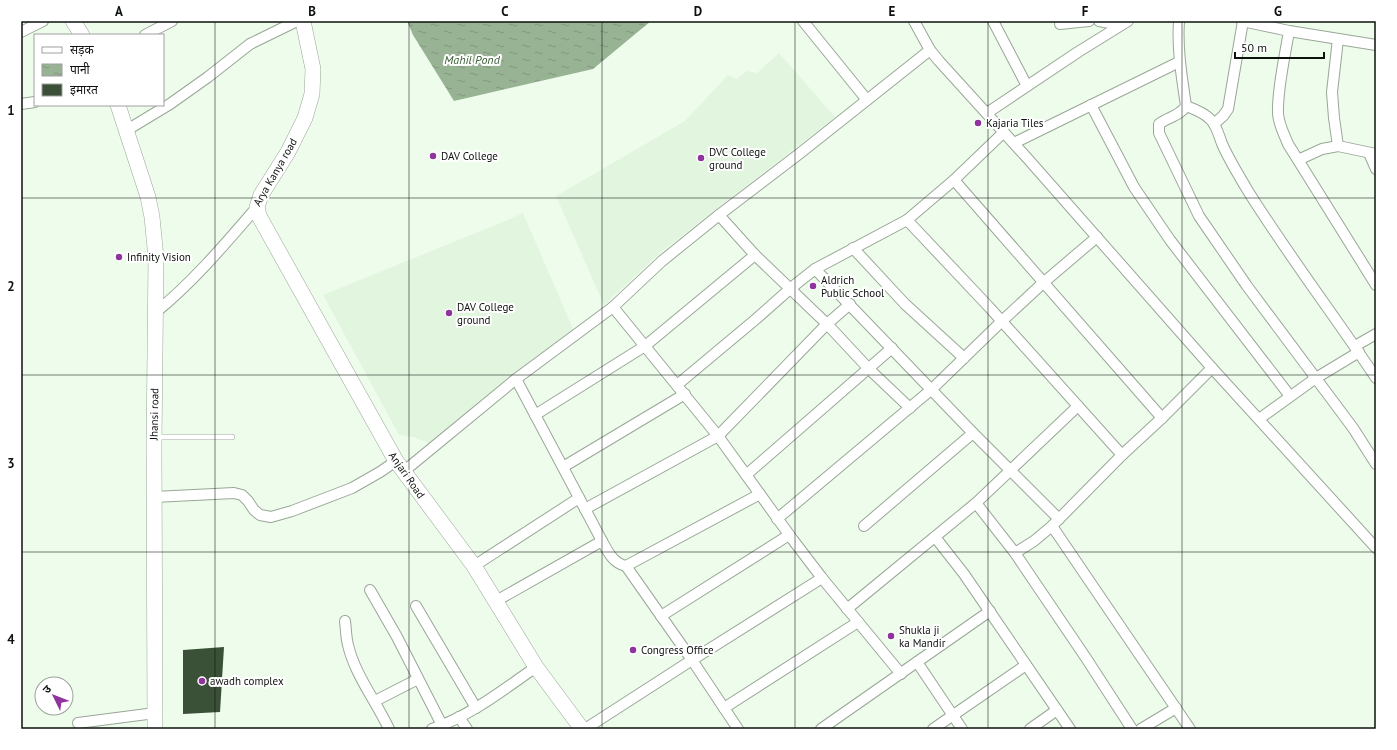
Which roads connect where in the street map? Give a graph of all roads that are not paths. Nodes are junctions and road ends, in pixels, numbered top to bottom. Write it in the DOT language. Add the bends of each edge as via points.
graph roads {
  1 [pos="43,21"];
  2 [pos="73,21"];
  3 [pos="172,21"];
  4 [pos="297,21"];
  5 [pos="303,21"];
  6 [pos="803,21"];
  7 [pos="914,21"];
  8 [pos="993,21"];
  9 [pos="1089,21"];
  10 [pos="1099,21"];
  11 [pos="1103,21"];
  12 [pos="1178,21"];
  13 [pos="1243,21"];
  14 [pos="1124,23"];
  15 [pos="1060,24"];
  16 [pos="1289,31"];
  17 [pos="21,32"];
  18 [pos="81,34"];
  19 [pos="147,34"];
  20 [pos="1338,38"];
  21 [pos="1376,45"];
  22 [pos="930,50"];
  23 [pos="1179,62"];
  24 [pos="1027,86"];
  25 [pos="867,100"];
  26 [pos="34,102"];
  27 [pos="21,104"];
  28 [pos="118,106"];
  29 [pos="1091,106"];
  30 [pos="1186,106"];
  31 [pos="987,113"];
  32 [pos="1214,124"];
  33 [pos="127,130"];
  34 [pos="1004,132"];
  35 [pos="1014,143"];
  36 [pos="1338,146"];
  37 [pos="1373,153"];
  38 [pos="1298,160"];
  39 [pos="1376,170"];
  40 [pos="954,180"];
  41 [pos="257,206"];
  42 [pos="719,215"];
  43 [pos="907,220"];
  44 [pos="1097,237"];
  45 [pos="853,248"];
  46 [pos="755,254"];
  47 [pos="815,269"];
  48 [pos="1043,283"];
  49 [pos="1376,285"];
  50 [pos="791,288"];
  51 [pos="850,304"];
  52 [pos="613,307"];
  53 [pos="156,312"];
  54 [pos="1002,321"];
  55 [pos="827,324"];
  56 [pos="1376,334"];
  57 [pos="645,346"];
  58 [pos="892,348"];
  59 [pos="1357,349"];
  60 [pos="964,358"];
  61 [pos="1212,368"];
  62 [pos="869,369"];
  63 [pos="1316,378"];
  64 [pos="1376,378"];
  65 [pos="516,379"];
  66 [pos="677,385"];
  67 [pos="932,389"];
  68 [pos="685,394"];
  69 [pos="1290,396"];
  70 [pos="1078,406"];
  71 [pos="910,408"];
  72 [pos="535,415"];
  73 [pos="1162,418"];
  74 [pos="1259,419"];
  75 [pos="973,433"];
  76 [pos="718,436"];
  77 [pos="154,437"];
  78 [pos="232,437"];
  79 [pos="1122,454"];
  80 [pos="1376,464"];
  81 [pos="400,467"];
  82 [pos="563,468"];
  83 [pos="1010,470"];
  84 [pos="746,475"];
  85 [pos="760,494"];
  86 [pos="154,497"];
  87 [pos="579,498"];
  88 [pos="976,503"];
  89 [pos="585,509"];
  90 [pos="778,519"];
  91 [pos="1055,522"];
  92 [pos="864,526"];
  93 [pos="789,535"];
  94 [pos="935,537"];
  95 [pos="602,541"];
  96 [pos="1376,548"];
  97 [pos="1015,553"];
  98 [pos="474,566"];
  99 [pos="626,566"];
  100 [pos="822,578"];
  101 [pos="370,590"];
  102 [pos="496,601"];
  103 [pos="416,606"];
  104 [pos="847,609"];
  105 [pos="990,611"];
  106 [pos="661,616"];
  107 [pos="345,621"];
  108 [pos="858,622"];
  109 [pos="692,660"];
  110 [pos="917,662"];
  111 [pos="1026,665"];
  112 [pos="536,667"];
  113 [pos="901,674"];
  114 [pos="418,679"];
  115 [pos="375,701"];
  116 [pos="476,708"];
  117 [pos="724,708"];
  118 [pos="1176,708"];
  119 [pos="1057,710"];
  120 [pos="155,713"];
  121 [pos="953,715"];
  122 [pos="459,717"];
  123 [pos="78,723"];
  124 [pos="443,727"];
  125 [pos="826,727"];
  126 [pos="155,729"];
  127 [pos="389,729"];
  128 [pos="432,729"];
  129 [pos="467,729"];
  130 [pos="584,729"];
  131 [pos="738,729"];
  132 [pos="933,729"];
  133 [pos="962,729"];
  134 [pos="1030,729"];
  135 [pos="1070,729"];
  136 [pos="1132,729"];
  137 [pos="1141,729"];
  138 [pos="1190,729"];
  1 -- 17 [label="street"];
  2 -- 18 [label="street"];
  3 -- 19 [label="street"];
  4 -- 33 [label="street" via="250,44 170,104"];
  5 -- 41 [label="street, Arya Kanya road" via="313,69 312,94 305,118"];
  6 -- 25 [label="street"];
  7 -- 22 [label="street"];
  8 -- 24 [label="street"];
  9 -- 15 [label="street"];
  10 -- 11 [label="street"];
  11 -- 14 [label="street"];
  12 -- 23 [label="street"];
  13 -- 16 [label="street"];
  13 -- 32 [label="street" via="1228,109"];
  14 -- 24 [label="street"];
  16 -- 20 [label="street"];
  16 -- 38 [label="street" via="1278,114 1280,127"];
  20 -- 21 [label="street"];
  20 -- 36 [label="street" via="1332,92"];
  22 -- 25 [label="street"];
  22 -- 31 [label="street"];
  23 -- 29 [label="street"];
  23 -- 30 [label="street"];
  24 -- 31 [label="street"];
  25 -- 42 [label="street"];
  26 -- 27 [label="street"];
  28 -- 33 [label="street, Jhansi road"];
  29 -- 35 [label="street"];
  29 -- 69 [label="street" via="1134,187 1170,240"];
  30 -- 32 [label="street" via="1210,118"];
  30 -- 63 [label="street" via="1179,114 1159,124 1159,134 1199,216 1247,286"];
  31 -- 34 [label="street"];
  32 -- 59 [label="street" via="1238,174 1270,225"];
  33 -- 53 [label="street, Jhansi road" via="152,217 156,258"];
  34 -- 35 [label="street"];
  34 -- 40 [label="street"];
  35 -- 44 [label="street"];
  36 -- 37 [label="street"];
  36 -- 38 [label="street" via="1322,149"];
  37 -- 39 [label="street"];
  38 -- 49 [label="street"];
  40 -- 43 [label="street"];
  40 -- 48 [label="street"];
  41 -- 53 [label="street, Arya Kanya road" via="210,261 176,296"];
  41 -- 81 [label="street, Anjari Road" via="266,229"];
  42 -- 46 [label="street"];
  42 -- 52 [label="street" via="662,261"];
  43 -- 45 [label="street"];
  43 -- 54 [label="street"];
  44 -- 48 [label="street"];
  44 -- 61 [label="street"];
  45 -- 47 [label="street"];
  45 -- 60 [label="street" via="906,304"];
  46 -- 50 [label="street"];
  46 -- 57 [label="street"];
  47 -- 50 [label="street"];
  47 -- 51 [label="street"];
  48 -- 54 [label="street"];
  48 -- 73 [label="street"];
  50 -- 55 [label="street"];
  50 -- 66 [label="street"];
  51 -- 55 [label="street"];
  51 -- 58 [label="street"];
  52 -- 57 [label="street"];
  52 -- 65 [label="street"];
  53 -- 77 [label="street, Jhansi road"];
  54 -- 60 [label="street"];
  54 -- 70 [label="street"];
  55 -- 62 [label="street"];
  55 -- 76 [label="street"];
  56 -- 59 [label="street"];
  57 -- 66 [label="street"];
  57 -- 72 [label="street"];
  58 -- 62 [label="street"];
  58 -- 67 [label="street"];
  59 -- 63 [label="street"];
  59 -- 64 [label="street"];
  60 -- 67 [label="street"];
  61 -- 73 [label="street"];
  61 -- 74 [label="street"];
  62 -- 71 [label="street"];
  62 -- 84 [label="street"];
  63 -- 69 [label="street"];
  63 -- 80 [label="street"];
  65 -- 72 [label="street"];
  65 -- 81 [label="street"];
  66 -- 68 [label="street"];
  67 -- 71 [label="street"];
  67 -- 75 [label="street"];
  68 -- 76 [label="street"];
  68 -- 82 [label="street"];
  69 -- 74 [label="street"];
  70 -- 79 [label="street"];
  70 -- 83 [label="street"];
  71 -- 90 [label="street"];
  72 -- 82 [label="street"];
  73 -- 79 [label="street"];
  74 -- 96 [label="street"];
  75 -- 83 [label="street"];
  75 -- 92 [label="street"];
  76 -- 84 [label="street"];
  76 -- 89 [label="street"];
  77 -- 78 [label="lane"];
  77 -- 86 [label="street, Jhansi road"];
  79 -- 91 [label="street"];
  81 -- 86 [label="street" via="380,472 352,488 271,517 260,515 242,495 234,493"];
  81 -- 98 [label="street, Anjari Road"];
  82 -- 87 [label="street"];
  83 -- 88 [label="street"];
  83 -- 91 [label="street"];
  84 -- 85 [label="street"];
  85 -- 90 [label="street"];
  85 -- 99 [label="street"];
  86 -- 120 [label="street, Jhansi road"];
  87 -- 89 [label="street"];
  87 -- 98 [label="street"];
  88 -- 94 [label="street"];
  88 -- 97 [label="street"];
  89 -- 95 [label="street"];
  90 -- 93 [label="street"];
  91 -- 97 [label="street" via="1034,541"];
  91 -- 118 [label="street"];
  93 -- 100 [label="street"];
  93 -- 106 [label="street"];
  94 -- 104 [label="street"];
  94 -- 105 [label="street"];
  95 -- 99 [label="street" via="613,559 618,564"];
  95 -- 102 [label="street"];
  97 -- 136 [label="street"];
  98 -- 102 [label="street, Anjari Road"];
  99 -- 106 [label="street"];
  100 -- 104 [label="street"];
  100 -- 109 [label="street"];
  101 -- 114 [label="street"];
  102 -- 112 [label="street, Anjari Road"];
  103 -- 116 [label="street"];
  104 -- 108 [label="street"];
  105 -- 110 [label="street"];
  105 -- 111 [label="street"];
  106 -- 109 [label="street"];
  107 -- 115 [label="street" via="347,645 353,663"];
  108 -- 113 [label="street"];
  108 -- 117 [label="street"];
  109 -- 117 [label="street"];
  109 -- 130 [label="street"];
  110 -- 113 [label="street"];
  110 -- 121 [label="street"];
  111 -- 119 [label="street"];
  111 -- 121 [label="street"];
  112 -- 116 [label="street"];
  112 -- 130 [label="street, Anjari Road"];
  113 -- 125 [label="street"];
  114 -- 115 [label="street"];
  114 -- 124 [label="street"];
  115 -- 127 [label="street"];
  116 -- 122 [label="street"];
  117 -- 131 [label="street"];
  118 -- 137 [label="street"];
  118 -- 138 [label="street"];
  119 -- 134 [label="street"];
  119 -- 135 [label="street"];
  120 -- 123 [label="street"];
  120 -- 126 [label="street, Jhansi road"];
  121 -- 132 [label="street"];
  121 -- 133 [label="street"];
  122 -- 124 [label="street"];
  122 -- 129 [label="street"];
  124 -- 128 [label="street"];
}
